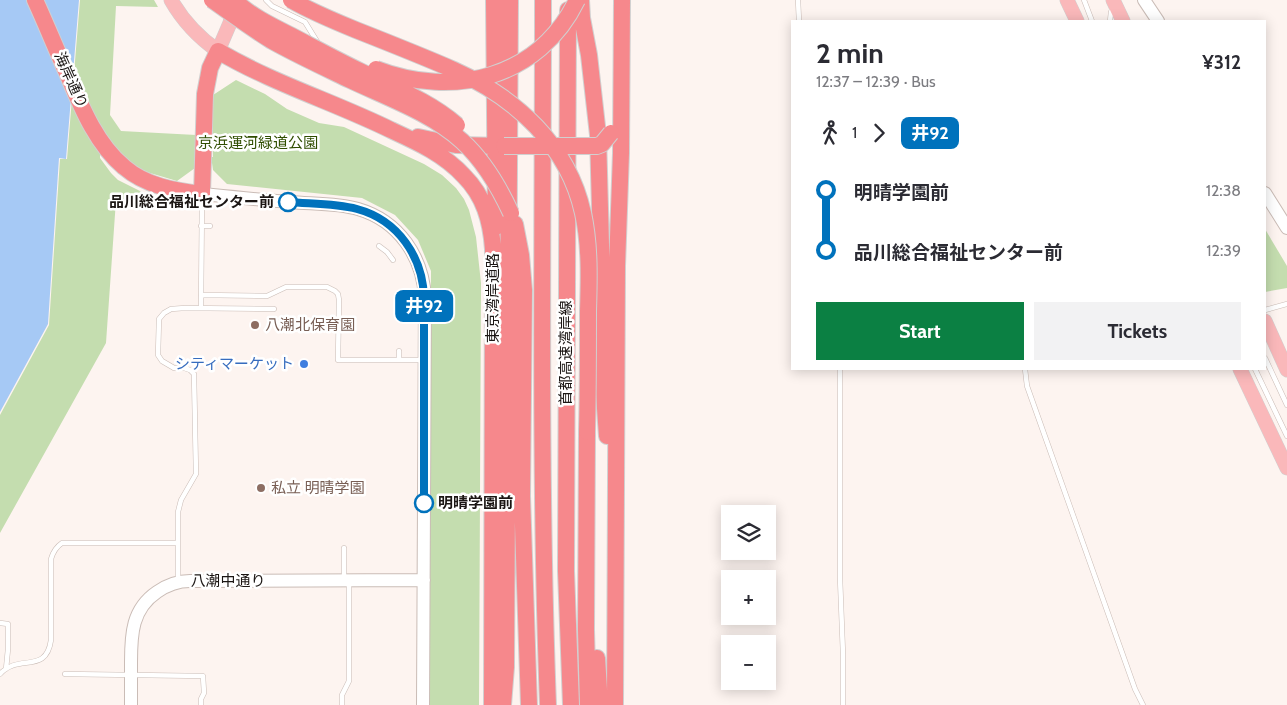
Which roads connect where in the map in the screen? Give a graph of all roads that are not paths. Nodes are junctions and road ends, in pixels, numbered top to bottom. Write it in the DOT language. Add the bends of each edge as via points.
graph roads {
  1 [pos="35,0"];
  2 [pos="171,0"];
  3 [pos="212,0"];
  4 [pos="235,0"];
  5 [pos="266,0"];
  6 [pos="291,0"];
  7 [pos="494,0"];
  8 [pos="510,0"];
  9 [pos="543,0"];
  10 [pos="568,0"];
  11 [pos="579,0"];
  12 [pos="621,0"];
  13 [pos="798,0"];
  14 [pos="1067,0"];
  15 [pos="1084,0"];
  16 [pos="1144,0"];
  17 [pos="1115,1"];
  18 [pos="799,20"];
  19 [pos="1077,20"];
  20 [pos="1092,20"];
  21 [pos="1110,20"];
  22 [pos="1123,20"];
  23 [pos="1157,20"];
  24 [pos="268,24"];
  25 [pos="318,42"];
  26 [pos="218,51"];
  27 [pos="376,122"];
  28 [pos="500,146"];
  29 [pos="202,194"];
  30 [pos="1266,195"];
  31 [pos="511,213"];
  32 [pos="201,226"];
  33 [pos="210,226"];
  34 [pos="1287,228"];
  35 [pos="379,246"];
  36 [pos="493,248"];
  37 [pos="393,260"];
  38 [pos="201,296"];
  39 [pos="1287,304"];
  40 [pos="201,308"];
  41 [pos="274,309"];
  42 [pos="1266,310"];
  43 [pos="1266,323"];
  44 [pos="399,351"];
  45 [pos="399,360"];
  46 [pos="424,360"];
  47 [pos="1266,360"];
  48 [pos="840,370"];
  49 [pos="1025,370"];
  50 [pos="1240,370"];
  51 [pos="1255,370"];
  52 [pos="1287,370"];
  53 [pos="1287,405"];
  54 [pos="1287,436"];
  55 [pos="1287,468"];
  56 [pos="616,489"];
  57 [pos="177,543"];
  58 [pos="344,548"];
  59 [pos="586,571"];
  60 [pos="424,580"];
  61 [pos="347,581"];
  62 [pos="178,582"];
  63 [pos="0,623"];
  64 [pos="6,669"];
  65 [pos="0,674"];
  66 [pos="65,674"];
  67 [pos="131,674"];
  68 [pos="131,705"];
  69 [pos="201,705"];
  70 [pos="342,705"];
  71 [pos="423,705"];
  72 [pos="492,705"];
  73 [pos="503,705"];
  74 [pos="529,705"];
  75 [pos="548,705"];
  76 [pos="571,705"];
  77 [pos="588,705"];
  78 [pos="600,705"];
  79 [pos="615,705"];
  80 [pos="843,705"];
  81 [pos="1144,705"];
  1 -- 29 [label="highway, 海岸通り" via="78,99 113,157 146,181"];
  2 -- 26 [label="main road" via="191,29"];
  3 -- 31 [label="highway, bridge" via="274,42 414,110 453,133 482,163"];
  4 -- 24 [label="highway, bridge"];
  4 -- 26 [label="main road" via="230,23"];
  5 -- 25 [label="lane" via="305,22"];
  6 -- 59 [label="highway, bridge" via="318,15 486,86 531,120 554,147 571,177 583,213 589,269"];
  7 -- 28 [label="highway"];
  8 -- 73 [label="highway, 東京湾岸道路" via="506,658"];
  9 -- 75 [label="highway, 首都高速湾岸線" via="542,470"];
  10 -- 76 [label="highway, 首都高速湾岸線" via="566,571"];
  11 -- 25 [label="highway, bridge" via="556,33 536,52 497,74 467,81 430,81 394,75"];
  11 -- 56 [label="highway" via="598,134 604,400"];
  12 -- 28 [label="highway, bridge" via="614,39 614,127 602,144"];
  12 -- 56 [label="highway"];
  13 -- 18 [label="lane"];
  14 -- 19 [label="main road"];
  15 -- 20 [label="lane"];
  16 -- 23 [label="street"];
  17 -- 21 [label="lane"];
  17 -- 22 [label="main road"];
  24 -- 25 [label="highway, bridge"];
  24 -- 31 [label="highway, bridge" via="421,100 448,117 488,161"];
  26 -- 27 [label="highway, 東京湾岸道路" via="241,65"];
  26 -- 29 [label="highway" via="210,68 205,94"];
  27 -- 28 [label="highway" via="415,136 456,145"];
  27 -- 36 [label="highway, 東京湾岸道路" via="424,146 466,177 489,217"];
  28 -- 36 [label="highway"];
  29 -- 32 [label="lane"];
  29 -- 46 [label="street" via="346,207 362,210 385,222 406,242 420,268 424,290"];
  30 -- 34 [label="street"];
  31 -- 74 [label="highway" via="523,272 522,496"];
  32 -- 33 [label="lane"];
  32 -- 38 [label="lane"];
  35 -- 37 [label="lane"];
  36 -- 72 [label="highway, 東京湾岸道路"];
  38 -- 40 [label="lane"];
  38 -- 45 [label="lane" via="267,296 286,287 327,287 338,294 339,300 338,360"];
  39 -- 42 [label="lane"];
  40 -- 41 [label="lane"];
  40 -- 57 [label="lane" via="171,309 160,319 158,355 162,362 194,374 196,474 179,507"];
  43 -- 52 [label="main road"];
  44 -- 45 [label="lane"];
  45 -- 46 [label="lane"];
  46 -- 60 [label="street"];
  47 -- 53 [label="lane"];
  48 -- 80 [label="lane"];
  49 -- 81 [label="lane" via="1027,386 1135,688"];
  50 -- 55 [label="main road"];
  51 -- 54 [label="lane"];
  56 -- 79 [label="highway"];
  57 -- 62 [label="lane"];
  57 -- 64 [label="lane" via="59,545 51,559 49,651 36,662 16,664"];
  58 -- 61 [label="lane"];
  59 -- 77 [label="highway"];
  59 -- 78 [label="highway"];
  60 -- 61 [label="street, 八潮中通り"];
  60 -- 71 [label="street"];
  61 -- 62 [label="street, 八潮中通り"];
  61 -- 70 [label="lane" via="349,682 342,695"];
  62 -- 67 [label="street, 八潮中通り" via="151,596 139,612 132,635"];
  63 -- 64 [label="lane" via="8,624"];
  64 -- 65 [label="lane"];
  66 -- 67 [label="lane"];
  67 -- 68 [label="street, 八潮中通り"];
  67 -- 69 [label="lane" via="203,676"];
}
